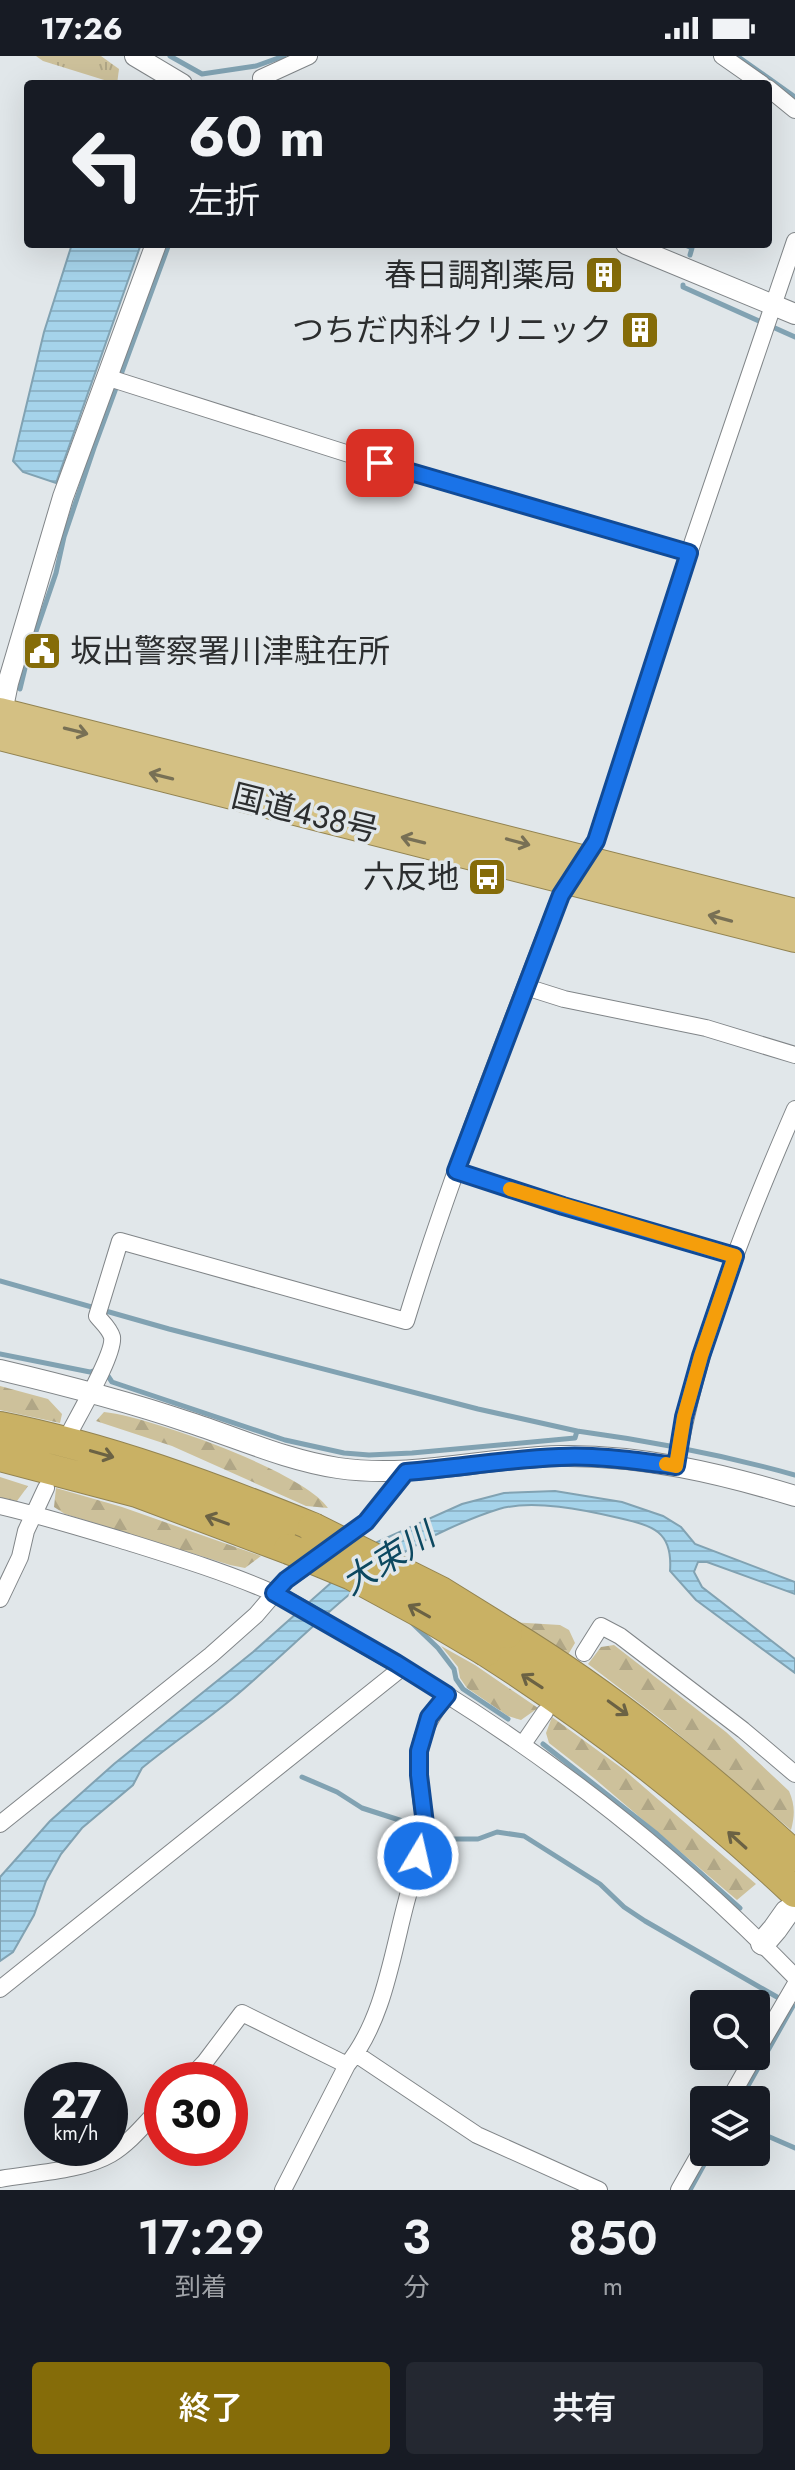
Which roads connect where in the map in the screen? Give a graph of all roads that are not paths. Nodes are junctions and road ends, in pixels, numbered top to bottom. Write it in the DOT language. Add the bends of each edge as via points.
graph roads {
  1 [pos="135,56"];
  2 [pos="309,56"];
  3 [pos="722,56"];
  4 [pos="264,71"];
  5 [pos="175,80"];
  6 [pos="756,80"];
  7 [pos="772,91"];
  8 [pos="795,110"];
  9 [pos="795,241"];
  10 [pos="155,248"];
  11 [pos="634,248"];
  12 [pos="795,314"];
  13 [pos="769,318"];
  14 [pos="114,379"];
  15 [pos="689,553"];
  16 [pos="0,720"];
  17 [pos="578,870"];
  18 [pos="795,913"];
  19 [pos="795,938"];
  20 [pos="526,987"];
  21 [pos="795,1055"];
  22 [pos="795,1109"];
  23 [pos="456,1171"];
  24 [pos="735,1256"];
  25 [pos="0,1370"];
  26 [pos="92,1391"];
  27 [pos="0,1427"];
  28 [pos="70,1432"];
  29 [pos="678,1452"];
  30 [pos="0,1456"];
  31 [pos="406,1472"];
  32 [pos="46,1488"];
  33 [pos="795,1496"];
  34 [pos="0,1506"];
  35 [pos="34,1514"];
  36 [pos="278,1596"];
  37 [pos="0,1599"];
  38 [pos="496,1642"];
  39 [pos="584,1653"];
  40 [pos="399,1665"];
  41 [pos="447,1695"];
  42 [pos="545,1712"];
  43 [pos="523,1744"];
  44 [pos="795,1774"];
  45 [pos="0,1824"];
  46 [pos="795,1856"];
  47 [pos="791,1902"];
  48 [pos="763,1943"];
  49 [pos="795,1977"];
  50 [pos="795,1985"];
  51 [pos="0,1989"];
  52 [pos="770,2028"];
  53 [pos="352,2060"];
  54 [pos="205,2062"];
  55 [pos="144,2125"];
  56 [pos="693,2166"];
  57 [pos="0,2179"];
  58 [pos="283,2190"];
  59 [pos="599,2190"];
  60 [pos="679,2190"];
  1 -- 5 [label="street"];
  2 -- 4 [label="street"];
  3 -- 6 [label="street"];
  7 -- 8 [label="street"];
  9 -- 13 [label="street"];
  10 -- 14 [label="street"];
  11 -- 13 [label="street"];
  12 -- 13 [label="street"];
  13 -- 15 [label="street"];
  14 -- 15 [label="street"];
  14 -- 16 [label="street" via="63,497"];
  15 -- 17 [label="street" via="596,841"];
  16 -- 17 [label="highway, 国道438号"];
  17 -- 18 [label="highway, 国道438号"];
  19 -- 17 [label="highway, 国道438号, one-way"];
  17 -- 20 [label="street" via="561,895"];
  20 -- 21 [label="street" via="706,1028"];
  20 -- 23 [label="street"];
  22 -- 24 [label="street"];
  23 -- 24 [label="street"];
  23 -- 26 [label="street" via="406,1321 120,1241 97,1316 113,1340"];
  24 -- 29 [label="street" via="710,1326"];
  25 -- 26 [label="street"];
  26 -- 28 [label="street"];
  26 -- 31 [label="street" via="292,1459"];
  27 -- 38 [label="highway, one-way, bridge" via="149,1467 313,1528 441,1592"];
  29 -- 31 [label="street" via="627,1459 562,1456"];
  29 -- 33 [label="street"];
  38 -- 30 [label="highway, one-way, bridge" via="289,1549 137,1492"];
  31 -- 36 [label="street" via="366,1522 286,1580"];
  32 -- 35 [label="street"];
  34 -- 35 [label="street"];
  35 -- 36 [label="street"];
  35 -- 37 [label="street"];
  36 -- 40 [label="street"];
  36 -- 45 [label="street"];
  38 -- 46 [label="highway, one-way" via="555,1662 692,1764"];
  47 -- 38 [label="highway, one-way" via="725,1829 630,1750 538,1684"];
  39 -- 44 [label="street" via="601,1626 620,1636"];
  40 -- 41 [label="street"];
  40 -- 51 [label="street"];
  41 -- 43 [label="street"];
  41 -- 53 [label="street" via="424,1731 419,1751 424,1833 379,2007"];
  42 -- 43 [label="street"];
  43 -- 48 [label="street" via="609,1809"];
  47 -- 48 [label="main road"];
  48 -- 49 [label="street"];
  50 -- 52 [label="street"];
  53 -- 54 [label="street" via="242,2013"];
  53 -- 58 [label="street"];
  53 -- 59 [label="street" via="477,2135"];
  55 -- 57 [label="street" via="99,2160"];
  56 -- 60 [label="street"];
}
